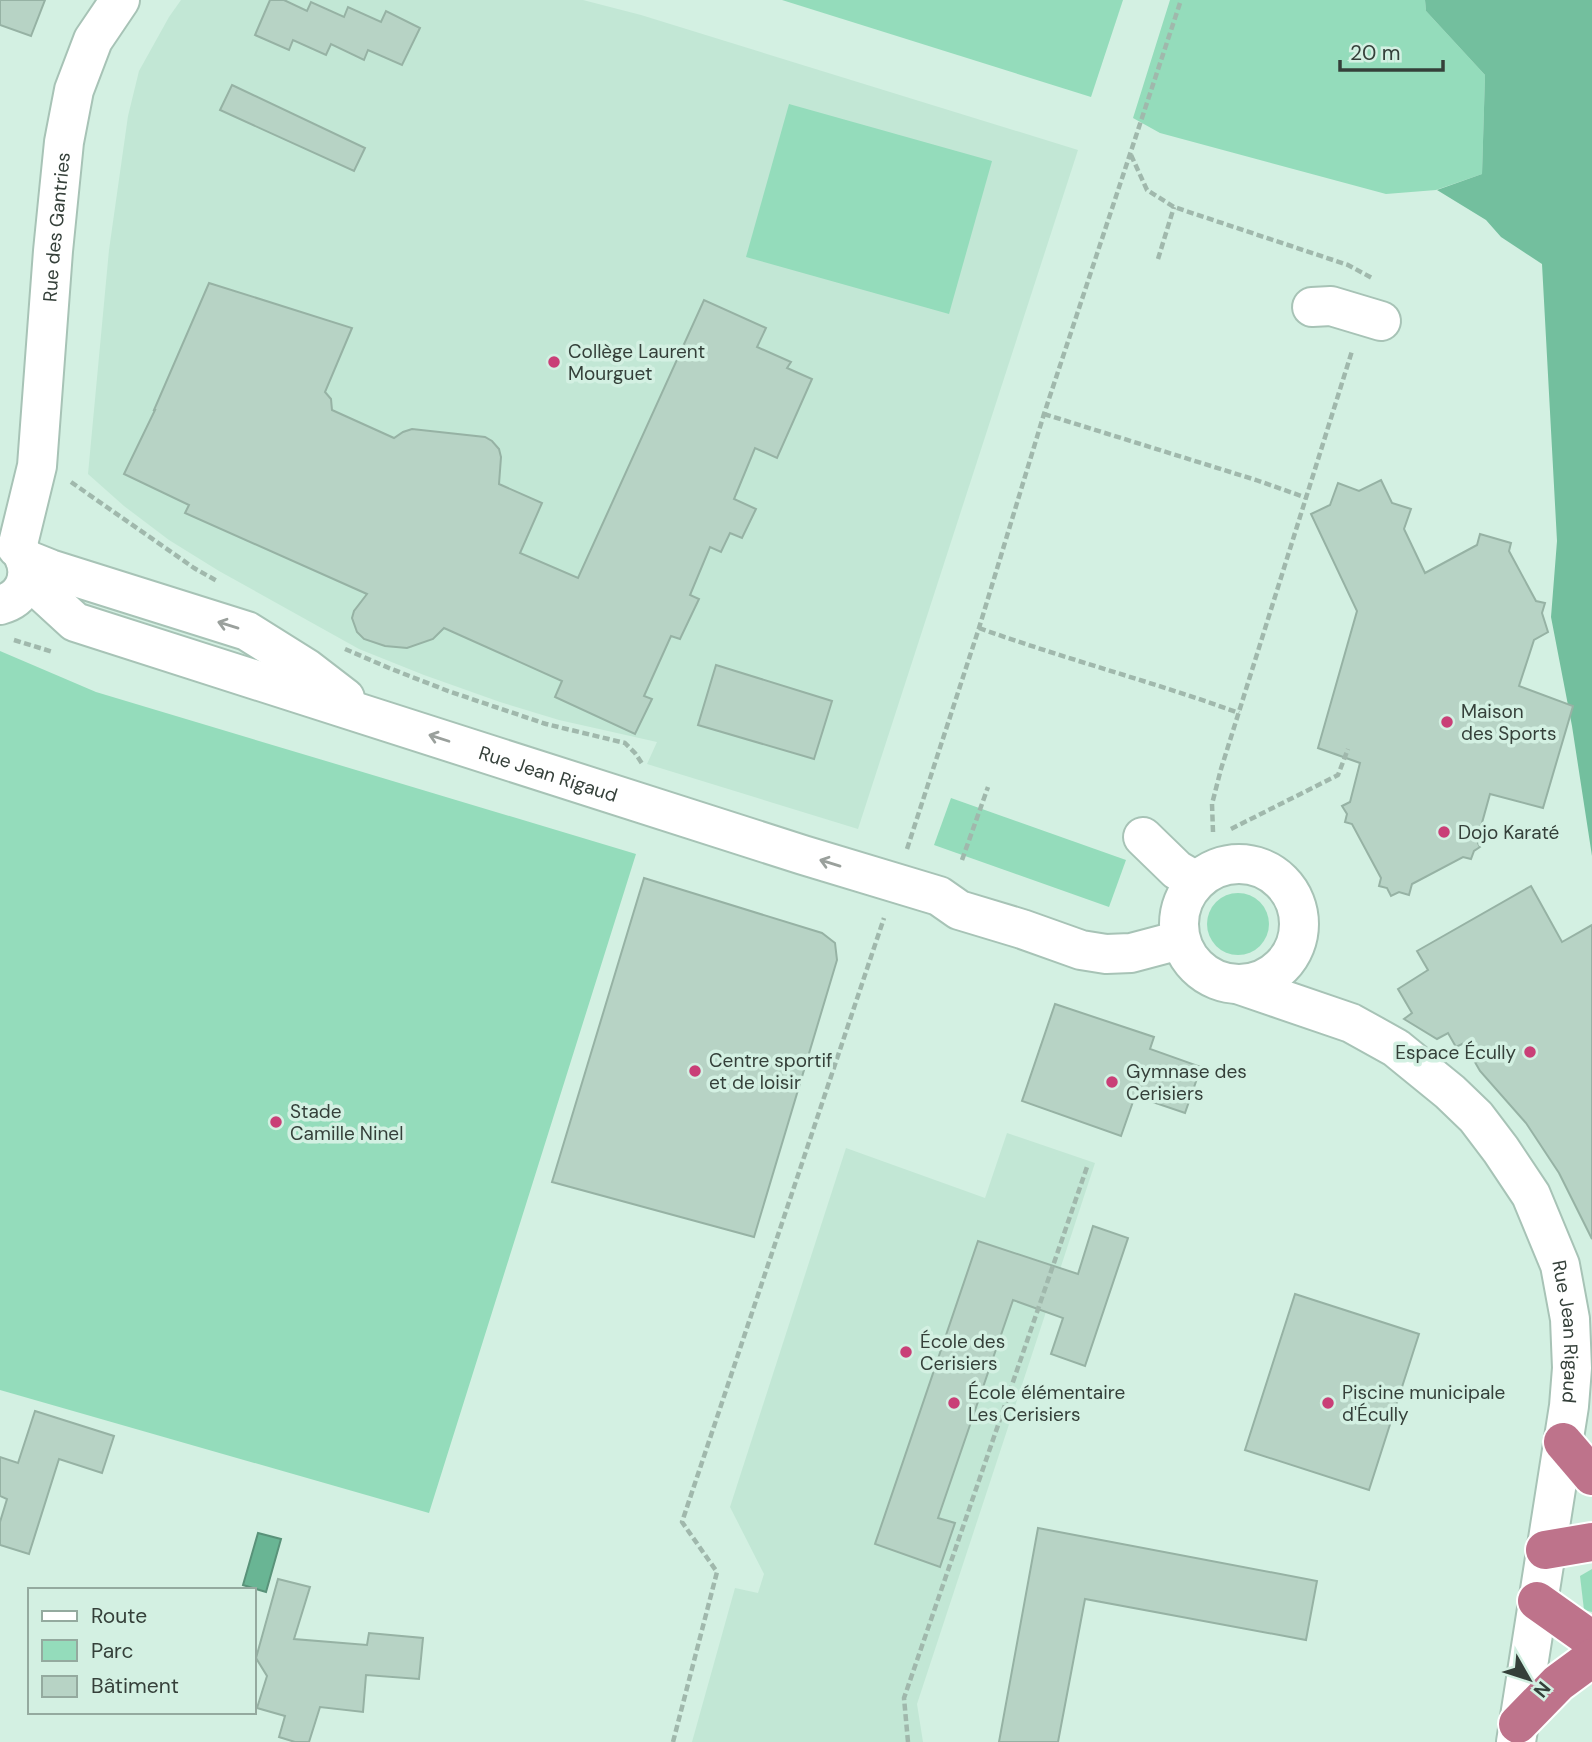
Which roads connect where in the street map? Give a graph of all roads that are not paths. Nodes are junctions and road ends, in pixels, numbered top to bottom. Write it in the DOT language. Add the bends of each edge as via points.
graph roads {
  1 [pos="120,0"];
  2 [pos="1312,307"];
  3 [pos="1372,318"];
  4 [pos="20,552"];
  5 [pos="0,605"];
  6 [pos="366,715"];
  7 [pos="1143,837"];
  8 [pos="1196,881"];
  9 [pos="1180,940"];
  10 [pos="1294,949"];
  11 [pos="1240,985"];
  12 [pos="1351,1023"];
  13 [pos="1563,1442"];
  14 [pos="1592,1476"];
  15 [pos="1592,1542"];
  16 [pos="1545,1550"];
  17 [pos="1537,1601"];
  18 [pos="1592,1640"];
  19 [pos="1592,1658"];
  20 [pos="1516,1736"];
  1 -- 4 [label="street, Rue des Gantries" via="93,40 74,90 64,142 37,466"];
  2 -- 3 [label="street" via="1331,306"];
  4 -- 5 [label="street" via="24,589"];
  6 -- 4 [label="street, one-way" via="306,668 247,631"];
  4 -- 6 [label="street, Rue Jean Rigaud" via="75,622"];
  9 -- 6 [label="street, Rue Jean Rigaud, one-way" via="1131,953 1106,954 959,910 939,896 890,899 789,851"];
  7 -- 8 [label="street" via="1177,870"];
  8 -- 9 [label="street" via="1180,914"];
  8 -- 10 [label="street" via="1216,869 1240,864 1273,874 1297,907 1299,933"];
  9 -- 11 [label="street" via="1194,965 1207,976"];
  10 -- 11 [label="street" via="1272,975"];
  10 -- 12 [label="street, Rue Jean Rigaud" via="1308,983"];
  11 -- 12 [label="street, Rue Jean Rigaud"];
  12 -- 13 [label="street, Rue Jean Rigaud" via="1396,1048 1476,1117 1531,1195 1560,1265 1570,1319 1572,1368"];
  13 -- 14 [label="highway"];
  13 -- 16 [label="street, Rue Jean Rigaud"];
  15 -- 16 [label="highway"];
  16 -- 17 [label="street, Rue Jean Rigaud"];
  17 -- 18 [label="highway"];
  17 -- 20 [label="street, Rue Jean Rigaud"];
  19 -- 20 [label="highway" via="1558,1683"];
}
